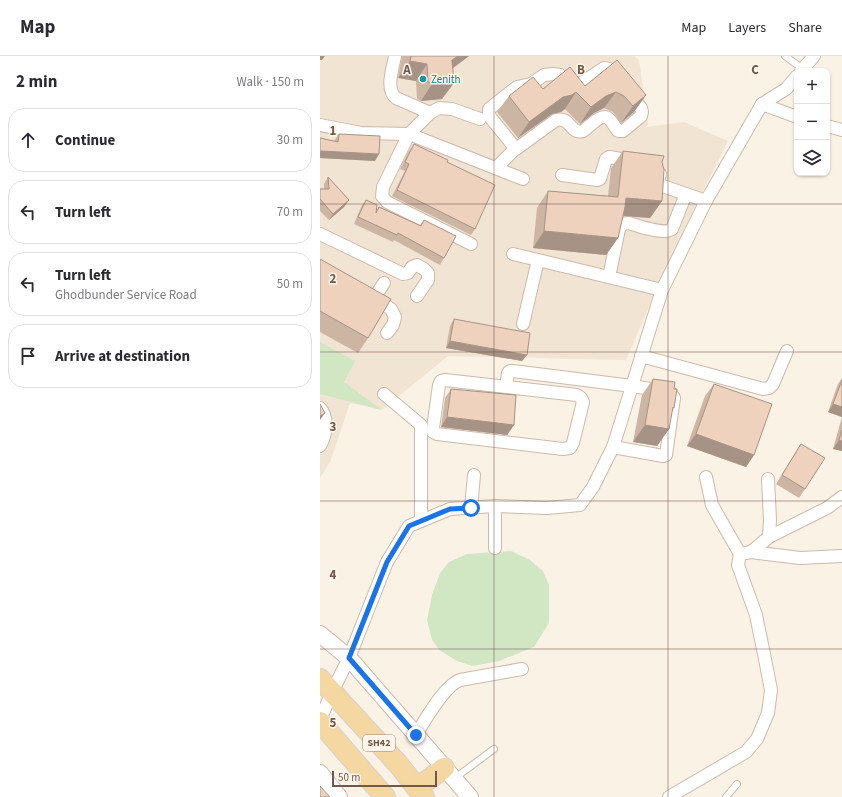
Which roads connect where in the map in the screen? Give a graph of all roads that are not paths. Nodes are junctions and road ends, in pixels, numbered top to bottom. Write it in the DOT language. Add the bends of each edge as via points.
graph roads {
  1 [pos="395,56"];
  2 [pos="785,56"];
  3 [pos="814,56"];
  4 [pos="796,68"];
  5 [pos="804,68"];
  6 [pos="794,79"];
  7 [pos="762,104"];
  8 [pos="430,112"];
  9 [pos="794,116"];
  10 [pos="480,120"];
  11 [pos="320,125"];
  12 [pos="830,127"];
  13 [pos="842,130"];
  14 [pos="409,134"];
  15 [pos="516,149"];
  16 [pos="496,168"];
  17 [pos="562,175"];
  18 [pos="524,179"];
  19 [pos="686,194"];
  20 [pos="706,202"];
  21 [pos="320,234"];
  22 [pos="471,244"];
  23 [pos="513,254"];
  24 [pos="538,260"];
  25 [pos="609,277"];
  26 [pos="384,283"];
  27 [pos="360,290"];
  28 [pos="662,290"];
  29 [pos="417,296"];
  30 [pos="374,298"];
  31 [pos="523,324"];
  32 [pos="387,333"];
  33 [pos="787,351"];
  34 [pos="641,356"];
  35 [pos="632,386"];
  36 [pos="506,387"];
  37 [pos="384,394"];
  38 [pos="320,408"];
  39 [pos="320,446"];
  40 [pos="613,447"];
  41 [pos="474,475"];
  42 [pos="706,477"];
  43 [pos="768,479"];
  44 [pos="842,497"];
  45 [pos="495,506"];
  46 [pos="471,508"];
  47 [pos="421,521"];
  48 [pos="769,537"];
  49 [pos="495,548"];
  50 [pos="746,553"];
  51 [pos="842,556"];
  52 [pos="320,634"];
  53 [pos="349,658"];
  54 [pos="522,669"];
  55 [pos="326,686"];
  56 [pos="320,721"];
  57 [pos="416,735"];
  58 [pos="494,749"];
  59 [pos="320,773"];
  60 [pos="449,773"];
  61 [pos="737,784"];
  62 [pos="420,793"];
  63 [pos="339,797"];
  64 [pos="385,797"];
  65 [pos="470,797"];
  66 [pos="669,797"];
  67 [pos="726,797"];
  1 -- 8 [label="street" via="390,87 392,95"];
  2 -- 4 [label="lane"];
  3 -- 5 [label="street"];
  6 -- 7 [label="street" via="786,89"];
  7 -- 9 [label="street"];
  7 -- 20 [label="street"];
  8 -- 10 [label="street" via="439,108 452,108"];
  8 -- 14 [label="street"];
  11 -- 14 [label="street" via="361,133"];
  12 -- 13 [label="street"];
  14 -- 16 [label="street"];
  14 -- 22 [label="street" via="383,188 382,196 387,202"];
  15 -- 15 [label="street" via="561,118 580,132 604,116 621,131 641,116 641,108 609,69 604,68 577,86 573,86 560,75 544,75 531,84 517,87 489,109 490,117"];
  15 -- 16 [label="street"];
  16 -- 18 [label="street"];
  17 -- 19 [label="street" via="600,179 606,159 609,158 649,164 660,166 660,185"];
  19 -- 20 [label="street"];
  19 -- 25 [label="street" via="669,231 662,232 629,223 621,225"];
  20 -- 28 [label="street"];
  21 -- 29 [label="street" via="403,274 406,275 412,267 424,269 428,273 428,280"];
  23 -- 24 [label="street"];
  24 -- 25 [label="street"];
  24 -- 31 [label="street"];
  25 -- 28 [label="street"];
  26 -- 30 [label="street"];
  27 -- 30 [label="street"];
  28 -- 34 [label="street"];
  30 -- 32 [label="street" via="391,309 395,317"];
  33 -- 34 [label="street" via="773,384 764,389"];
  34 -- 35 [label="street"];
  35 -- 36 [label="street" via="510,371"];
  35 -- 40 [label="street"];
  35 -- 40 [label="street" via="672,394 674,398 668,452 663,456"];
  36 -- 36 [label="street" via="441,381 434,432 570,448 581,398 577,395"];
  37 -- 47 [label="street" via="421,425"];
  38 -- 39 [label="street" via="326,424"];
  40 -- 45 [label="street" via="593,487 580,505 547,508"];
  41 -- 46 [label="street"];
  42 -- 50 [label="street" via="712,505"];
  43 -- 48 [label="street"];
  44 -- 48 [label="street" via="827,508"];
  45 -- 46 [label="street"];
  45 -- 49 [label="street"];
  46 -- 47 [label="street" via="450,509"];
  47 -- 53 [label="street" via="409,526 387,562"];
  48 -- 50 [label="street"];
  50 -- 51 [label="street" via="800,558"];
  50 -- 66 [label="street" via="738,566 756,615 765,659 771,690 768,713 757,739 746,752"];
  52 -- 53 [label="street"];
  53 -- 55 [label="street"];
  53 -- 57 [label="street"];
  54 -- 57 [label="street" via="454,682 426,717"];
  55 -- 56 [label="street"];
  55 -- 62 [label="main road, SH42" via="398,764"];
  56 -- 64 [label="main road, SH42"];
  57 -- 60 [label="street"];
  58 -- 60 [label="lane"];
  59 -- 63 [label="street"];
  60 -- 62 [label="main road"];
  60 -- 65 [label="street"];
  61 -- 67 [label="lane"];
}
